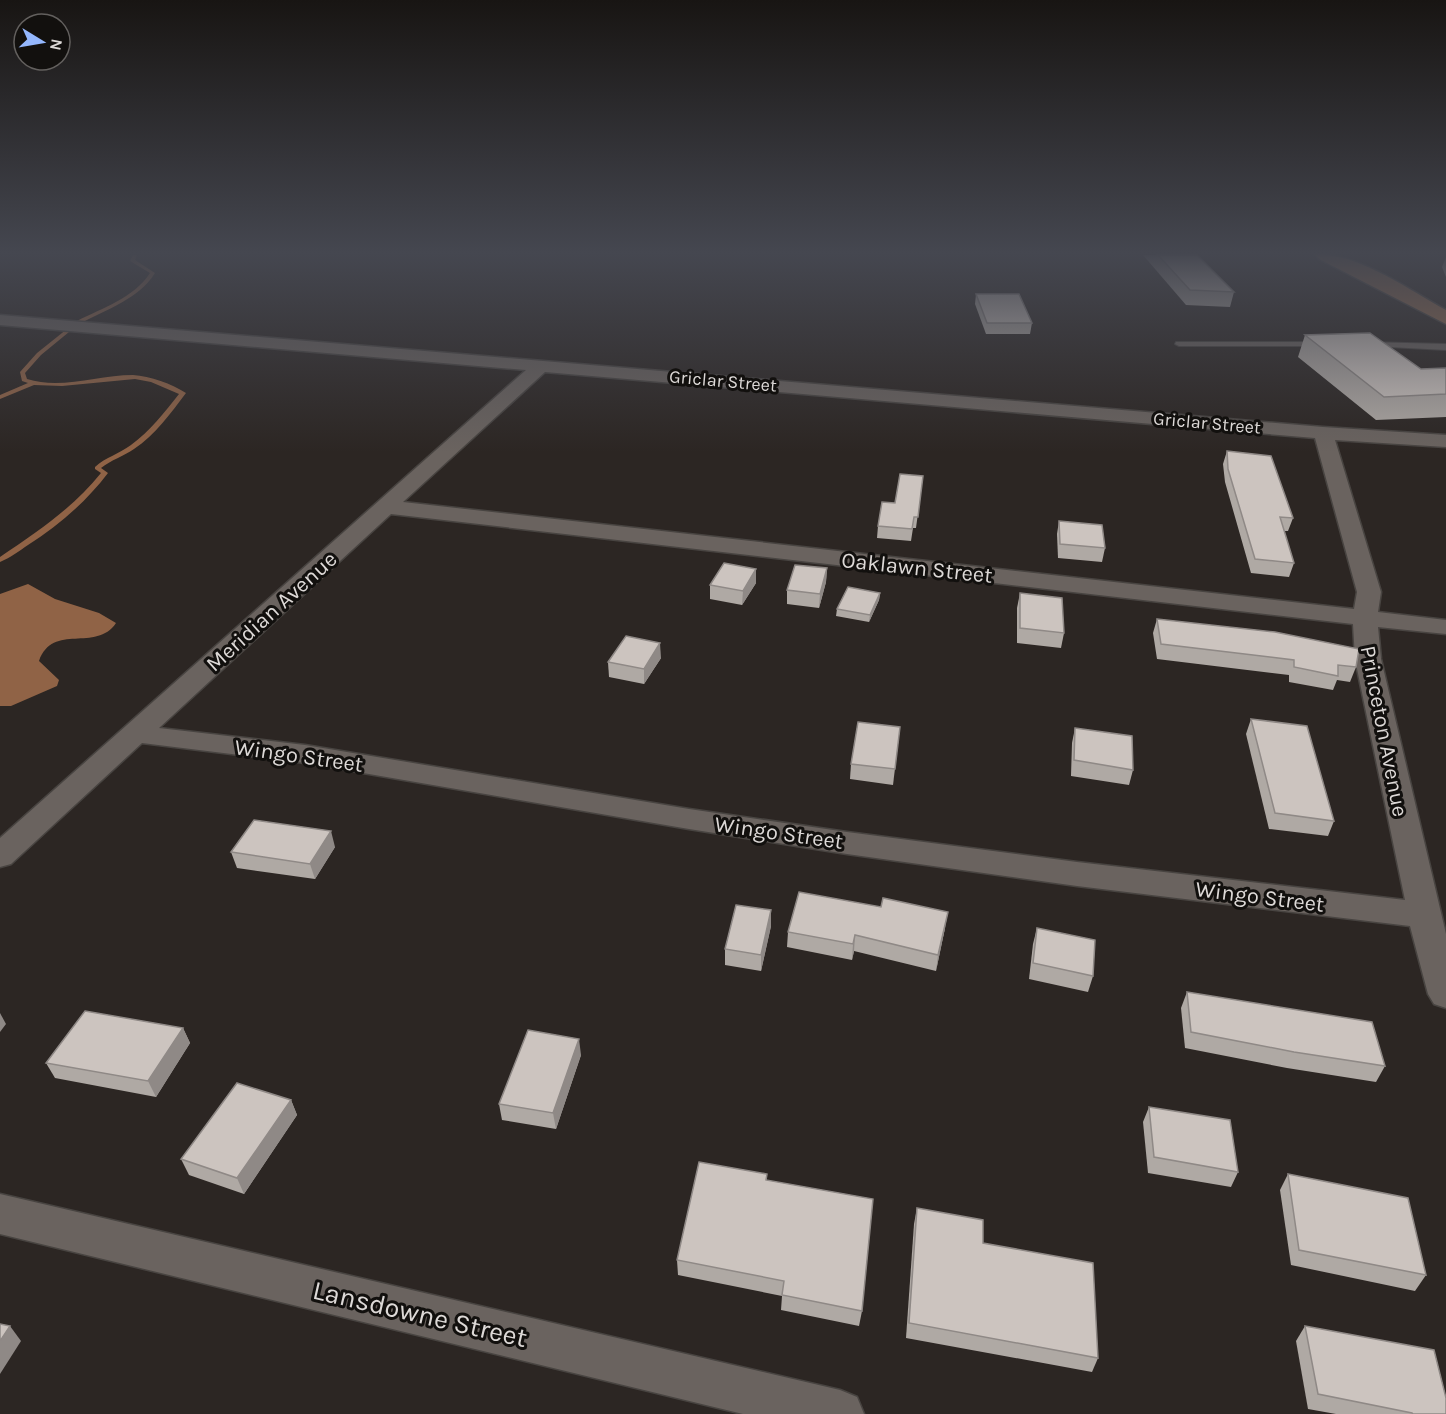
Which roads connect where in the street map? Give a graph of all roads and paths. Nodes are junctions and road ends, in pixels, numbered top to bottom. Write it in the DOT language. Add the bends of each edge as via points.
graph roads {
  1 [pos="12,321"];
  2 [pos="1179,344"];
  3 [pos="1334,344"];
  4 [pos="1358,344"];
  5 [pos="1446,347"];
  6 [pos="542,365"];
  7 [pos="1323,433"];
  8 [pos="1446,441"];
  9 [pos="387,507"];
  10 [pos="1365,618"];
  11 [pos="1446,627"];
  12 [pos="136,734"];
  13 [pos="0,856"];
  14 [pos="1424,915"];
  15 [pos="1446,994"];
  16 [pos="0,1214"];
  17 [pos="840,1414"];
  1 -- 6 [label="street, Griclar Street"];
  2 -- 3 [label="lane"];
  4 -- 5 [label="lane"];
  6 -- 7 [label="street, Griclar Street"];
  6 -- 9 [label="street, Meridian Avenue"];
  7 -- 8 [label="street, Griclar Street"];
  7 -- 10 [label="street, Princeton Avenue" via="1369,592"];
  9 -- 10 [label="street, Oaklawn Street"];
  9 -- 12 [label="street, Meridian Avenue"];
  10 -- 11 [label="street, Oaklawn Street"];
  10 -- 14 [label="street, Princeton Avenue" via="1368,659"];
  12 -- 13 [label="street, Meridian Avenue"];
  12 -- 14 [label="street, Wingo Street" via="305,754 847,843"];
  14 -- 15 [label="street, Princeton Avenue"];
  16 -- 17 [label="street, Lansdowne Street"];
}
